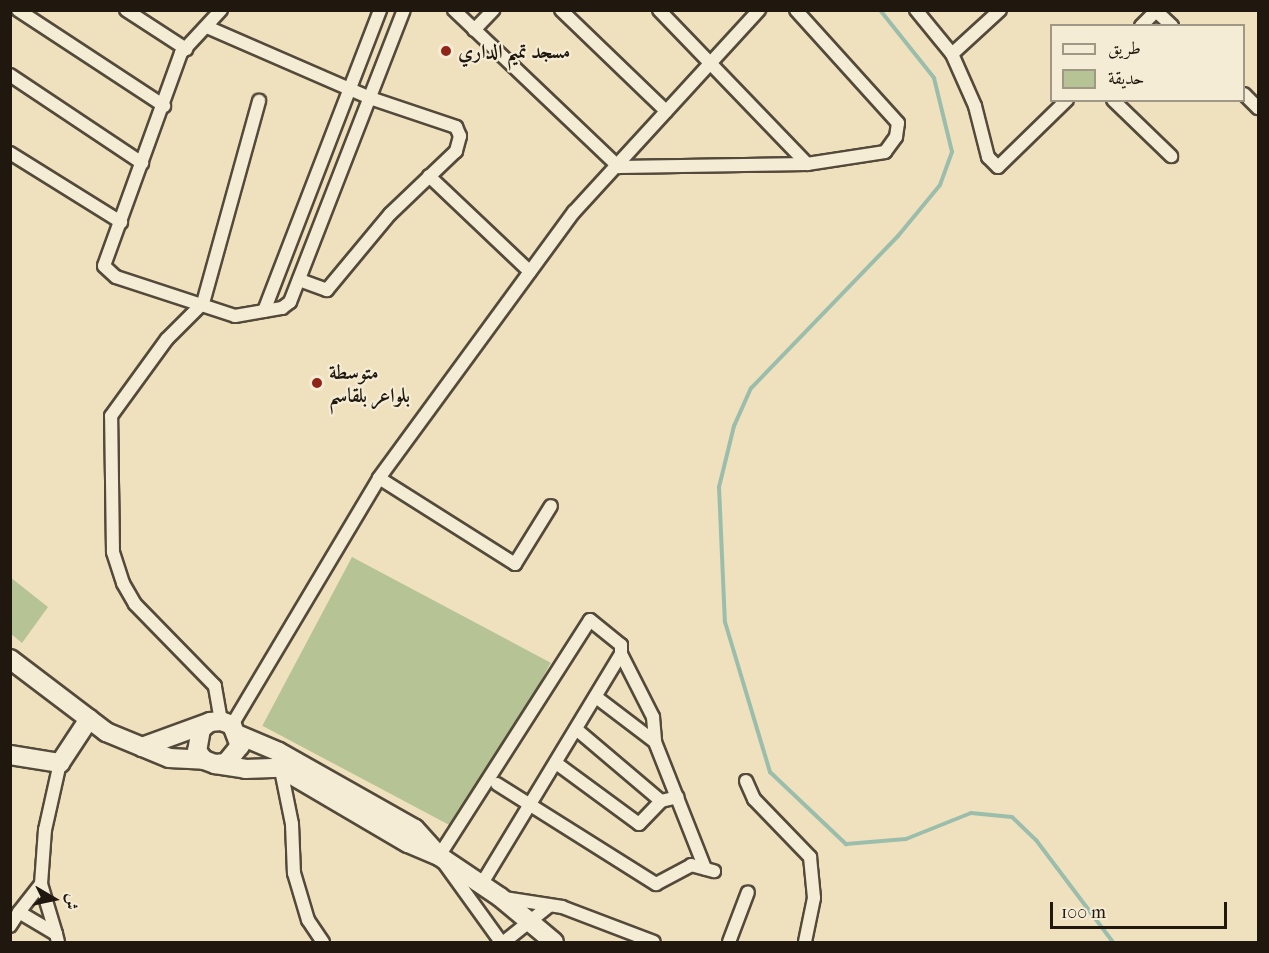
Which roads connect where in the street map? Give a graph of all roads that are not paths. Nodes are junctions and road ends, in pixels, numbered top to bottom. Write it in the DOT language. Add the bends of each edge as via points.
graph roads {
  1 [pos="18,10"];
  2 [pos="126,10"];
  3 [pos="380,10"];
  4 [pos="404,10"];
  5 [pos="454,10"];
  6 [pos="493,10"];
  7 [pos="561,10"];
  8 [pos="659,10"];
  9 [pos="759,10"];
  10 [pos="796,10"];
  11 [pos="916,10"];
  12 [pos="1000,10"];
  13 [pos="221,11"];
  14 [pos="1143,24"];
  15 [pos="1170,24"];
  16 [pos="207,27"];
  17 [pos="474,30"];
  18 [pos="186,49"];
  19 [pos="952,54"];
  20 [pos="710,63"];
  21 [pos="10,75"];
  22 [pos="350,89"];
  23 [pos="1245,95"];
  24 [pos="370,98"];
  25 [pos="259,101"];
  26 [pos="1065,102"];
  27 [pos="1115,102"];
  28 [pos="164,106"];
  29 [pos="1258,108"];
  30 [pos="666,111"];
  31 [pos="10,153"];
  32 [pos="1171,156"];
  33 [pos="142,163"];
  34 [pos="807,164"];
  35 [pos="619,167"];
  36 [pos="429,176"];
  37 [pos="121,222"];
  38 [pos="530,272"];
  39 [pos="299,280"];
  40 [pos="203,303"];
  41 [pos="264,311"];
  42 [pos="379,478"];
  43 [pos="550,506"];
  44 [pos="621,654"];
  45 [pos="10,659"];
  46 [pos="596,697"];
  47 [pos="89,718"];
  48 [pos="226,726"];
  49 [pos="576,729"];
  50 [pos="655,742"];
  51 [pos="142,747"];
  52 [pos="10,754"];
  53 [pos="280,760"];
  54 [pos="209,762"];
  55 [pos="60,763"];
  56 [pos="556,763"];
  57 [pos="746,781"];
  58 [pos="497,784"];
  59 [pos="678,798"];
  60 [pos="661,801"];
  61 [pos="530,805"];
  62 [pos="439,856"];
  63 [pos="41,884"];
  64 [pos="481,885"];
  65 [pos="748,892"];
  66 [pos="500,897"];
  67 [pos="549,906"];
  68 [pos="19,912"];
  69 [pos="531,921"];
  70 [pos="10,926"];
  71 [pos="57,938"];
  72 [pos="323,942"];
  73 [pos="502,942"];
  74 [pos="554,942"];
  75 [pos="654,942"];
  76 [pos="729,942"];
  77 [pos="805,942"];
  1 -- 28 [label="street"];
  2 -- 18 [label="street"];
  3 -- 22 [label="street"];
  4 -- 24 [label="street"];
  5 -- 17 [label="street"];
  6 -- 17 [label="street"];
  7 -- 30 [label="street"];
  8 -- 20 [label="street"];
  9 -- 20 [label="street"];
  10 -- 34 [label="street" via="898,123 896,137 885,152"];
  11 -- 19 [label="street"];
  12 -- 19 [label="street"];
  13 -- 16 [label="street"];
  14 -- 15 [label="street" via="1156,10"];
  16 -- 18 [label="street"];
  16 -- 22 [label="street"];
  17 -- 35 [label="street"];
  18 -- 28 [label="street"];
  19 -- 26 [label="street" via="975,106 988,157 998,167"];
  20 -- 30 [label="street"];
  20 -- 34 [label="street"];
  21 -- 33 [label="street"];
  22 -- 24 [label="street"];
  22 -- 41 [label="street"];
  23 -- 29 [label="street"];
  24 -- 36 [label="street" via="456,127 460,136 456,151"];
  24 -- 39 [label="street"];
  25 -- 40 [label="street"];
  27 -- 32 [label="street"];
  28 -- 33 [label="street"];
  30 -- 35 [label="street"];
  31 -- 37 [label="street"];
  33 -- 37 [label="street"];
  34 -- 35 [label="street"];
  35 -- 38 [label="street" via="574,212"];
  36 -- 38 [label="street"];
  36 -- 39 [label="street" via="390,214 327,290"];
  37 -- 40 [label="street" via="104,266 117,277"];
  38 -- 42 [label="street"];
  39 -- 41 [label="street" via="290,302 282,308"];
  40 -- 41 [label="street" via="235,316"];
  40 -- 48 [label="street" via="167,339 111,416 113,552 135,604 215,686"];
  42 -- 43 [label="street" via="515,564"];
  42 -- 48 [label="street"];
  44 -- 46 [label="street"];
  44 -- 50 [label="street" via="653,717"];
  44 -- 62 [label="street" via="621,645 590,620"];
  45 -- 47 [label="main road"];
  46 -- 49 [label="street"];
  46 -- 50 [label="street"];
  47 -- 51 [label="main road" via="106,732"];
  47 -- 55 [label="main road"];
  48 -- 51 [label="main road"];
  48 -- 53 [label="main road"];
  48 -- 54 [label="main road" via="235,756 226,763"];
  48 -- 54 [label="main road" via="201,729 196,739"];
  49 -- 56 [label="street"];
  49 -- 60 [label="street"];
  50 -- 59 [label="street"];
  51 -- 54 [label="main road" via="169,758"];
  52 -- 55 [label="main road"];
  53 -- 54 [label="main road"];
  53 -- 62 [label="main road" via="408,843"];
  53 -- 72 [label="street" via="292,824 294,873 308,920"];
  55 -- 63 [label="street" via="45,830"];
  56 -- 60 [label="street" via="639,824"];
  56 -- 61 [label="street"];
  57 -- 77 [label="street" via="754,799 810,857 814,898"];
  58 -- 61 [label="street"];
  59 -- 60 [label="street"];
  59 -- 61 [label="street" via="709,870 691,865 656,884"];
  61 -- 64 [label="street"];
  62 -- 64 [label="main road"];
  62 -- 73 [label="street"];
  63 -- 68 [label="street"];
  63 -- 71 [label="street"];
  64 -- 66 [label="main road"];
  65 -- 76 [label="street"];
  66 -- 67 [label="street"];
  66 -- 69 [label="main road"];
  67 -- 69 [label="street"];
  67 -- 75 [label="street"];
  68 -- 70 [label="street"];
  68 -- 71 [label="street"];
  69 -- 73 [label="street"];
  69 -- 74 [label="main road"];
}
